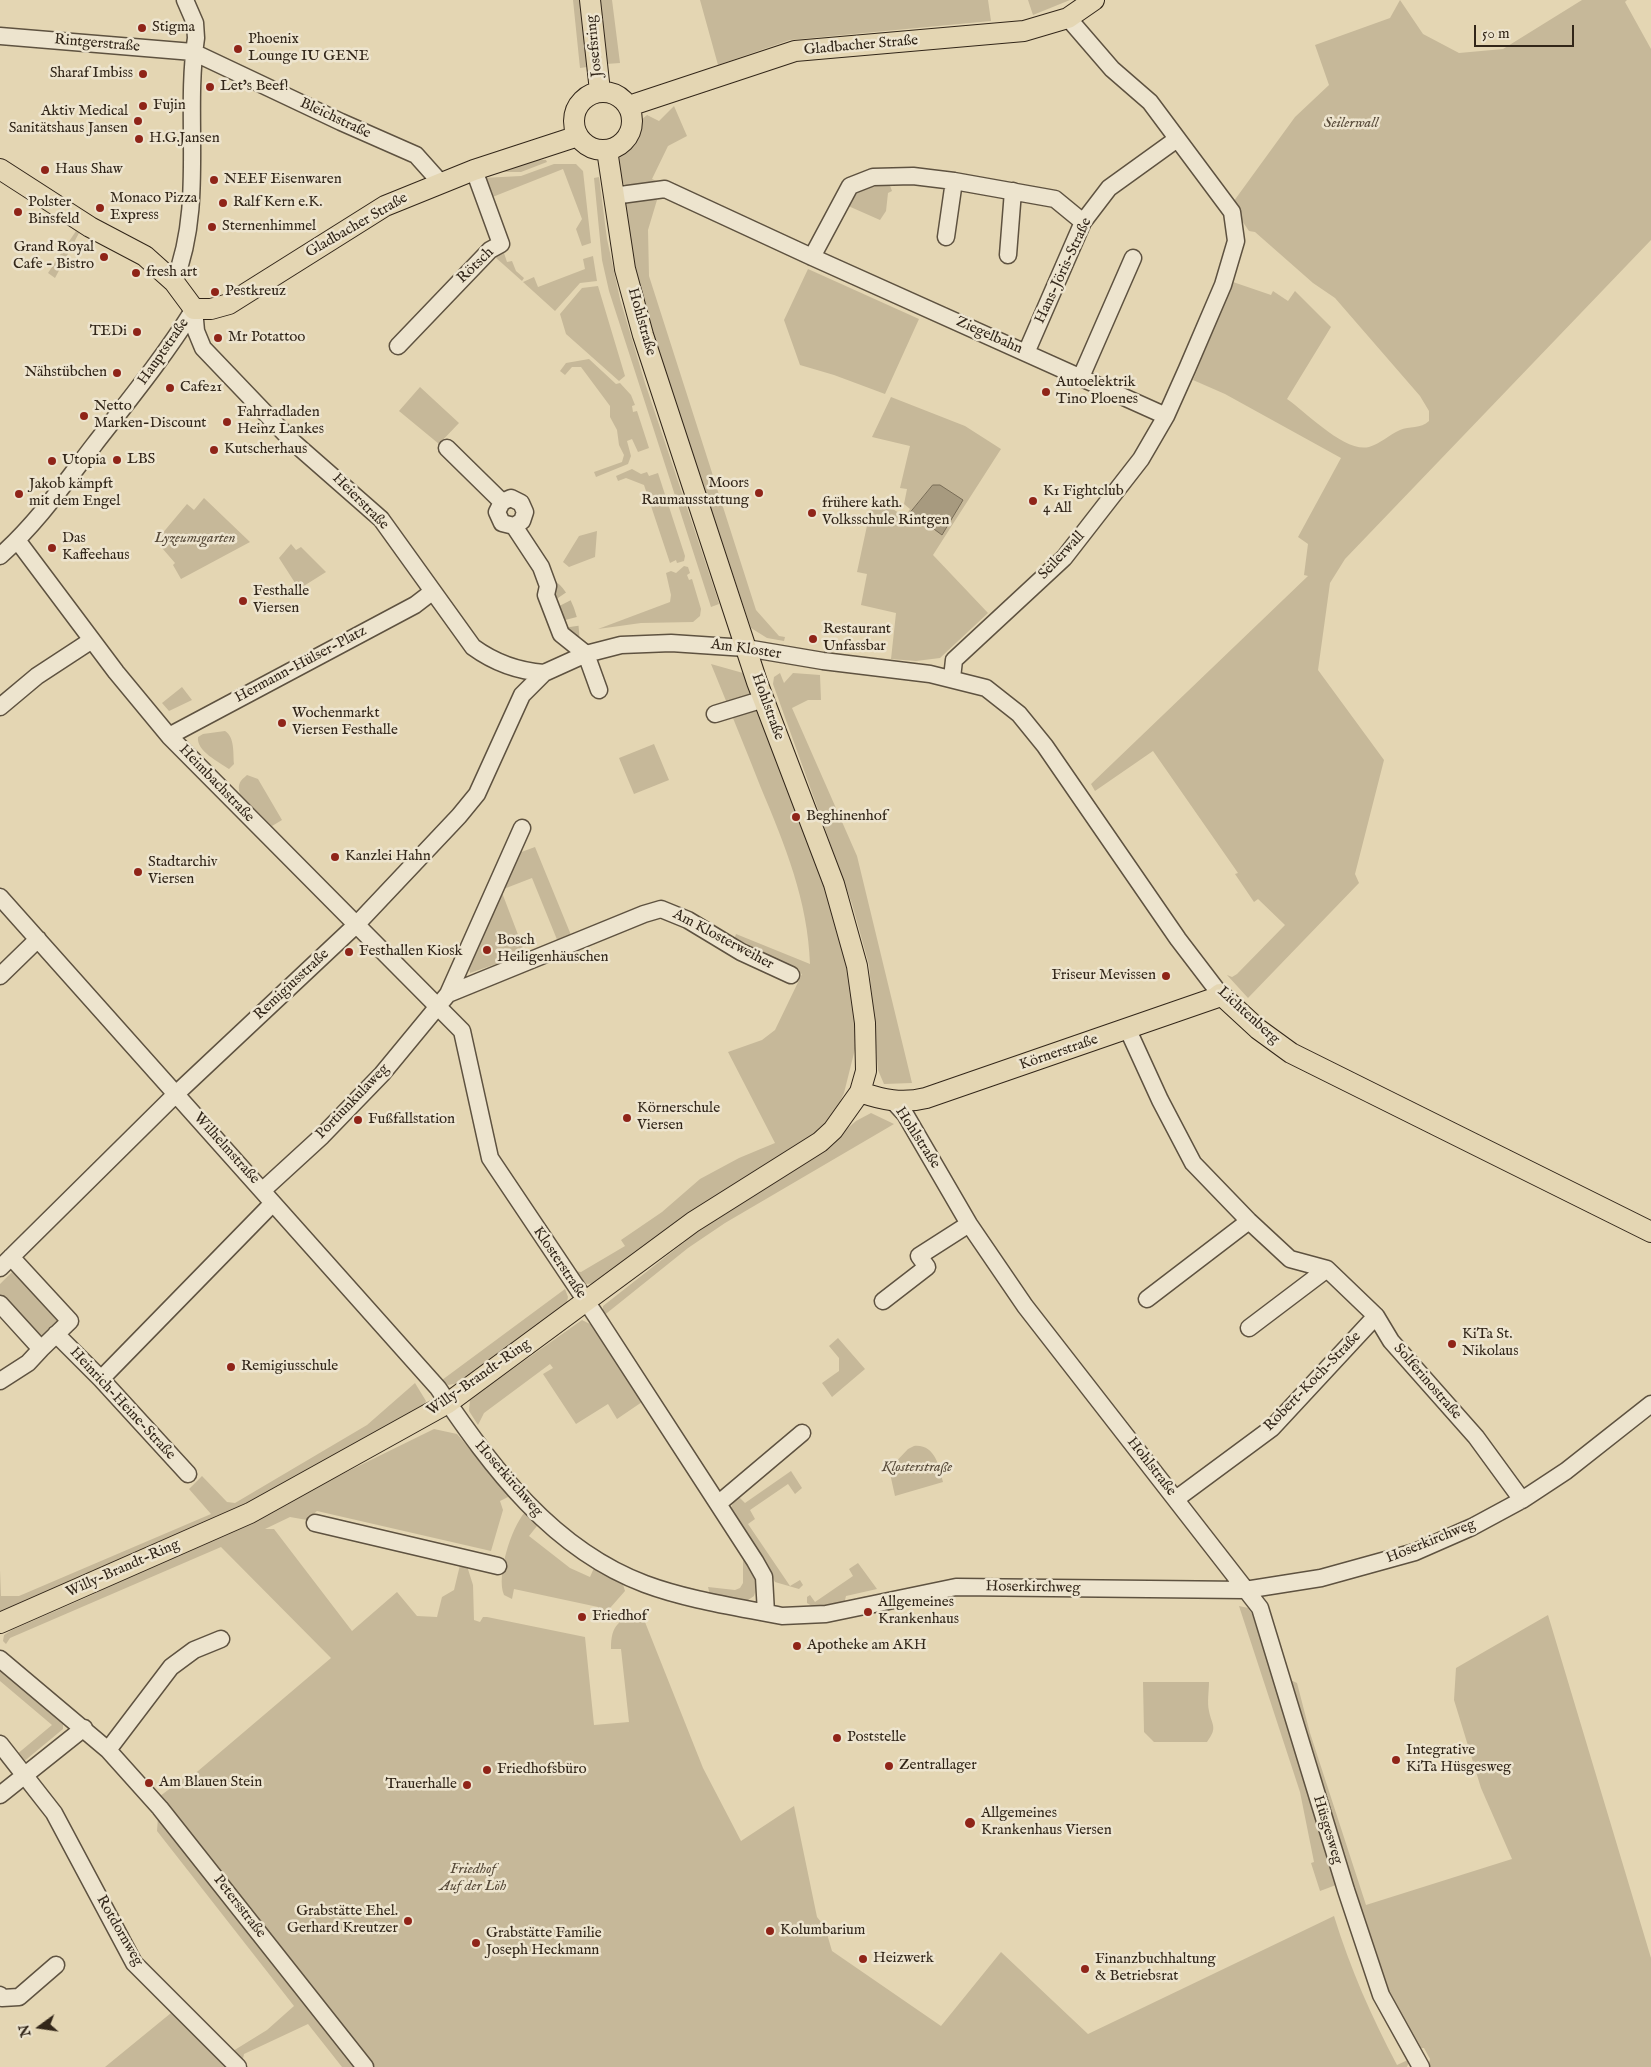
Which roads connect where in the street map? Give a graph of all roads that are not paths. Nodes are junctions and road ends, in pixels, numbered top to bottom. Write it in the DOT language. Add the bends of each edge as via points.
graph roads {
  1 [pos="590,0"];
  2 [pos="1094,0"];
  3 [pos="192,2"];
  4 [pos="1068,18"];
  5 [pos="0,36"];
  6 [pos="194,52"];
  7 [pos="600,91"];
  8 [pos="629,106"];
  9 [pos="578,136"];
  10 [pos="1177,139"];
  11 [pos="607,150"];
  12 [pos="0,169"];
  13 [pos="474,170"];
  14 [pos="954,181"];
  15 [pos="441,182"];
  16 [pos="1013,192"];
  17 [pos="613,196"];
  18 [pos="1083,222"];
  19 [pos="946,237"];
  20 [pos="1008,254"];
  21 [pos="812,257"];
  22 [pos="1133,258"];
  23 [pos="174,282"];
  24 [pos="194,309"];
  25 [pos="398,346"];
  26 [pos="1026,352"];
  27 [pos="1081,377"];
  28 [pos="1166,416"];
  29 [pos="446,448"];
  30 [pos="17,540"];
  31 [pos="0,556"];
  32 [pos="432,592"];
  33 [pos="92,640"];
  34 [pos="746,648"];
  35 [pos="586,654"];
  36 [pos="544,673"];
  37 [pos="952,678"];
  38 [pos="599,690"];
  39 [pos="764,699"];
  40 [pos="0,707"];
  41 [pos="715,714"];
  42 [pos="169,736"];
  43 [pos="522,828"];
  44 [pos="0,897"];
  45 [pos="357,924"];
  46 [pos="38,939"];
  47 [pos="792,975"];
  48 [pos="0,976"];
  49 [pos="448,994"];
  50 [pos="1220,994"];
  51 [pos="438,1008"];
  52 [pos="1128,1030"];
  53 [pos="860,1092"];
  54 [pos="177,1094"];
  55 [pos="894,1102"];
  56 [pos="268,1196"];
  57 [pos="1249,1221"];
  58 [pos="969,1224"];
  59 [pos="1651,1232"];
  60 [pos="6,1263"];
  61 [pos="1327,1269"];
  62 [pos="1147,1299"];
  63 [pos="883,1301"];
  64 [pos="586,1302"];
  65 [pos="0,1304"];
  66 [pos="1376,1316"];
  67 [pos="1249,1328"];
  68 [pos="56,1334"];
  69 [pos="41,1349"];
  70 [pos="101,1379"];
  71 [pos="0,1381"];
  72 [pos="448,1403"];
  73 [pos="1651,1404"];
  74 [pos="802,1433"];
  75 [pos="188,1474"];
  76 [pos="1176,1499"];
  77 [pos="1522,1500"];
  78 [pos="718,1503"];
  79 [pos="315,1523"];
  80 [pos="498,1566"];
  81 [pos="1245,1590"];
  82 [pos="766,1613"];
  83 [pos="0,1623"];
  84 [pos="221,1639"];
  85 [pos="0,1659"];
  86 [pos="84,1728"];
  87 [pos="0,1744"];
  88 [pos="108,1750"];
  89 [pos="24,1776"];
  90 [pos="0,1795"];
  91 [pos="56,1965"];
  92 [pos="0,1995"];
  93 [pos="238,2067"];
  94 [pos="365,2067"];
  95 [pos="1422,2067"];
  1 -- 7 [label="main road, Josefsring"];
  2 -- 4 [label="main road, Gladbacher Straße"];
  3 -- 6 [label="street"];
  4 -- 8 [label="main road, Gladbacher Straße" via="1024,32 795,51"];
  4 -- 10 [label="street, Seilerwall" via="1112,69 1150,102"];
  5 -- 6 [label="street, Rintgerstraße"];
  6 -- 15 [label="street, Bleichstraße" via="416,155"];
  6 -- 23 [label="street" via="187,238 183,261"];
  7 -- 8 [label="main road" via="616,94"];
  7 -- 9 [label="main road" via="582,100 577,108 574,127"];
  8 -- 11 [label="main road" via="630,134"];
  9 -- 11 [label="main road" via="591,147"];
  9 -- 13 [label="main road, Gladbacher Straße"];
  10 -- 18 [label="street, Hans-Jöris-Straße" via="1109,188"];
  10 -- 28 [label="street, Seilerwall" via="1232,212 1236,241 1223,286"];
  11 -- 17 [label="main road, Hohlstraße"];
  12 -- 23 [label="main road" via="90,227 145,256"];
  13 -- 15 [label="main road, Gladbacher Straße"];
  13 -- 25 [label="street, Rötsch" via="501,244 490,250"];
  14 -- 16 [label="street"];
  14 -- 19 [label="street"];
  14 -- 21 [label="street" via="913,176 873,177 850,186"];
  15 -- 24 [label="main road, Gladbacher Straße" via="385,206 229,304"];
  16 -- 18 [label="street" via="1055,199"];
  16 -- 20 [label="street"];
  17 -- 21 [label="street, Ziegelbahn" via="665,188"];
  17 -- 34 [label="main road, Hohlstraße" via="625,269 643,335"];
  18 -- 26 [label="street, Hans-Jöris-Straße"];
  21 -- 26 [label="street, Ziegelbahn"];
  22 -- 27 [label="street"];
  23 -- 24 [label="main road"];
  24 -- 30 [label="street, Hauptstraße" via="167,352 62,488"];
  24 -- 32 [label="street, Heierstraße" via="196,330 203,348 292,441 381,519"];
  26 -- 27 [label="street, Ziegelbahn"];
  27 -- 28 [label="street, Ziegelbahn"];
  28 -- 37 [label="street, Seilerwall" via="1141,459 1064,558 954,660"];
  29 -- 35 [label="street" via="502,502 497,512 502,524 514,526 541,567 548,586 546,595 561,634"];
  30 -- 31 [label="street, Hauptstraße"];
  30 -- 33 [label="street, Heimbachstraße"];
  32 -- 36 [label="street, Heierstraße" via="473,647 491,660 522,671"];
  32 -- 42 [label="street, Hermann-Hülser-Platz" via="415,605"];
  33 -- 40 [label="street" via="37,676"];
  33 -- 42 [label="street, Heimbachstraße"];
  34 -- 35 [label="street, Am Kloster" via="671,643 621,645"];
  34 -- 37 [label="street, Am Kloster"];
  34 -- 39 [label="main road, Hohlstraße"];
  35 -- 36 [label="street, Am Kloster"];
  35 -- 38 [label="street"];
  36 -- 45 [label="street, Remigiusstraße" via="522,695 477,794"];
  37 -- 50 [label="street, Lichtenberg" via="986,688 1019,714"];
  39 -- 41 [label="street"];
  39 -- 53 [label="main road, Hohlstraße" via="834,884 856,966 865,1023 866,1071"];
  42 -- 45 [label="street, Heimbachstraße"];
  43 -- 49 [label="street"];
  44 -- 46 [label="street, Wilhelmstraße"];
  45 -- 51 [label="street, Heimbachstraße"];
  45 -- 54 [label="street, Remigiusstraße"];
  46 -- 48 [label="street"];
  46 -- 54 [label="street, Wilhelmstraße"];
  47 -- 49 [label="street, Am Klosterweiher" via="661,909"];
  49 -- 51 [label="street"];
  50 -- 52 [label="main road, Körnerstraße"];
  50 -- 59 [label="main road, Lichtenberg" via="1258,1029 1291,1053"];
  51 -- 56 [label="street, Portiunkulaweg" via="382,1074"];
  51 -- 64 [label="street, Klosterstraße" via="462,1031 490,1158"];
  52 -- 55 [label="main road, Körnerstraße" via="926,1098"];
  52 -- 57 [label="street, Solferinostraße" via="1193,1162"];
  53 -- 55 [label="main road, Hohlstraße"];
  53 -- 64 [label="main road, Willy-Brandt-Ring" via="833,1130 820,1142 693,1222"];
  54 -- 56 [label="street, Wilhelmstraße"];
  54 -- 60 [label="street, Remigiusstraße"];
  55 -- 58 [label="street, Hohlstraße" via="905,1114"];
  56 -- 70 [label="street, Portiunkulaweg"];
  56 -- 72 [label="street, Wilhelmstraße"];
  57 -- 61 [label="street, Solferinostraße" via="1290,1259"];
  57 -- 62 [label="street"];
  58 -- 63 [label="street" via="918,1256 927,1267"];
  58 -- 76 [label="street, Hohlstraße" via="1024,1306"];
  60 -- 68 [label="street" via="70,1321"];
  61 -- 66 [label="street, Solferinostraße"];
  61 -- 67 [label="street"];
  64 -- 72 [label="main road, Willy-Brandt-Ring"];
  64 -- 78 [label="street, Klosterstraße"];
  65 -- 69 [label="street"];
  66 -- 76 [label="street, Robert-Koch-Straße" via="1272,1428"];
  66 -- 77 [label="street, Solferinostraße" via="1391,1340 1476,1438"];
  68 -- 69 [label="street"];
  68 -- 70 [label="street, Heinrich-Heine-Straße"];
  69 -- 71 [label="street" via="28,1363"];
  70 -- 75 [label="street, Heinrich-Heine-Straße"];
  72 -- 82 [label="street, Hoserkirchweg" via="459,1422 519,1496 573,1545 645,1584"];
  72 -- 83 [label="main road, Willy-Brandt-Ring" via="250,1513"];
  73 -- 77 [label="street, Hoserkirchweg" via="1566,1471"];
  74 -- 78 [label="street"];
  76 -- 81 [label="street, Hohlstraße"];
  77 -- 81 [label="street, Hoserkirchweg" via="1415,1552 1321,1578"];
  78 -- 82 [label="street, Klosterstraße" via="764,1577"];
  79 -- 80 [label="street"];
  81 -- 82 [label="street, Hoserkirchweg" via="956,1587 826,1614 782,1616"];
  81 -- 95 [label="street, Hüsgesweg" via="1260,1608 1381,1995"];
  84 -- 88 [label="street" via="194,1650 171,1667"];
  85 -- 86 [label="street, Petersstraße"];
  86 -- 88 [label="street, Petersstraße"];
  86 -- 89 [label="street"];
  87 -- 89 [label="street, Rotdornweg"];
  88 -- 94 [label="street, Petersstraße" via="160,1808"];
  89 -- 90 [label="street"];
  89 -- 93 [label="street, Rotdornweg" via="54,1813 134,1963"];
  91 -- 92 [label="street" via="19,1997 2,1998"];
}
